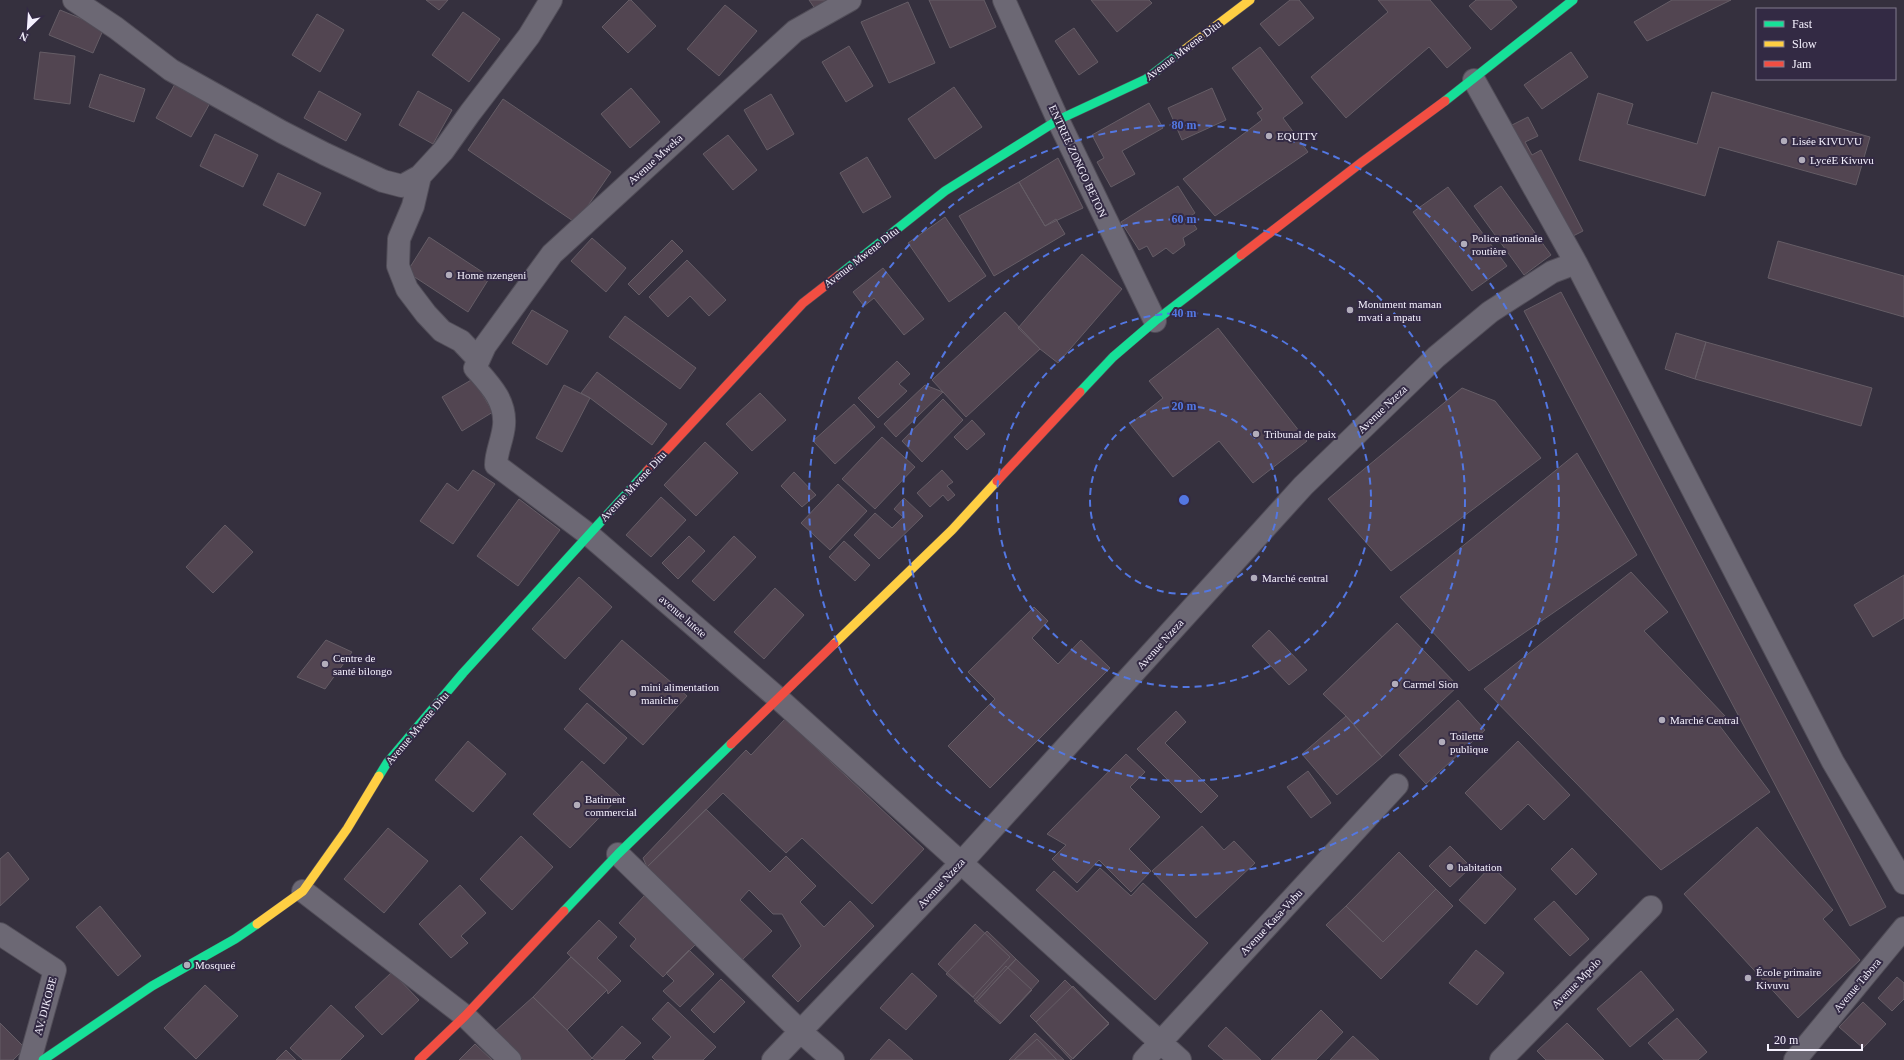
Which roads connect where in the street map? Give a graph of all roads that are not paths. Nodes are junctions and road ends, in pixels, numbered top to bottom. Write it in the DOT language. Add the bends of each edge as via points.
graph roads {
  1 [pos="74,0"];
  2 [pos="552,0"];
  3 [pos="850,0"];
  4 [pos="1004,0"];
  5 [pos="1250,0"];
  6 [pos="1574,0"];
  7 [pos="1474,80"];
  8 [pos="1058,120"];
  9 [pos="420,176"];
  10 [pos="1576,263"];
  11 [pos="1155,321"];
  12 [pos="482,352"];
  13 [pos="588,534"];
  14 [pos="779,698"];
  15 [pos="1397,784"];
  16 [pos="618,854"];
  17 [pos="961,863"];
  18 [pos="1904,883"];
  19 [pos="303,891"];
  20 [pos="1651,907"];
  21 [pos="1904,928"];
  22 [pos="0,934"];
  23 [pos="465,1016"];
  24 [pos="800,1031"];
  25 [pos="1160,1043"];
  26 [pos="30,1060"];
  27 [pos="42,1060"];
  28 [pos="419,1060"];
  29 [pos="510,1060"];
  30 [pos="773,1060"];
  31 [pos="832,1060"];
  32 [pos="1144,1060"];
  33 [pos="1180,1060"];
  34 [pos="1501,1060"];
  35 [pos="1795,1060"];
  1 -- 9 [label="street" via="171,70 282,132 383,181 402,186"];
  2 -- 9 [label="street" via="529,36 443,151"];
  3 -- 12 [label="street, Avenue Mweka" via="795,31 552,254"];
  4 -- 8 [label="street, ENTREE ZONGO BETON"];
  5 -- 8 [label="main road, Avenue Mwene Ditu" via="1146,80"];
  6 -- 7 [label="main road"];
  7 -- 10 [label="street"];
  7 -- 11 [label="main road" via="1362,162"];
  8 -- 11 [label="street, ENTREE ZONGO BETON"];
  8 -- 13 [label="main road, Avenue Mwene Ditu" via="945,191 803,303"];
  9 -- 12 [label="street" via="413,206 399,239 398,266 407,289 442,331"];
  10 -- 17 [label="street, Avenue Nzeza" via="1552,272 1490,312 1436,357 1303,486"];
  10 -- 18 [label="street" via="1833,762"];
  11 -- 14 [label="main road" via="1114,357 952,530"];
  12 -- 13 [label="street, avenue lutete" via="475,368 490,385 503,412 504,426 496,465"];
  13 -- 14 [label="street, avenue lutete"];
  13 -- 19 [label="main road, Avenue Mwene Ditu" via="387,763 347,829"];
  14 -- 16 [label="main road"];
  14 -- 17 [label="street, avenue lutete"];
  15 -- 25 [label="street, Avenue Kasa-Vubu"];
  16 -- 23 [label="main road"];
  16 -- 24 [label="street"];
  17 -- 24 [label="street, Avenue Nzeza"];
  17 -- 25 [label="street, avenue lutete"];
  19 -- 23 [label="street"];
  19 -- 27 [label="main road, Avenue Mwene Ditu" via="273,915 152,986"];
  20 -- 34 [label="street, Avenue Mpolo"];
  21 -- 35 [label="street, Avenue Tabora"];
  22 -- 26 [label="street, AV. DIKOBE" via="55,970"];
  23 -- 28 [label="main road"];
  23 -- 29 [label="street"];
  24 -- 30 [label="street, Avenue Nzeza"];
  24 -- 31 [label="street"];
  25 -- 32 [label="street, Avenue Kasa-Vubu"];
  25 -- 33 [label="street, avenue lutete"];
}
